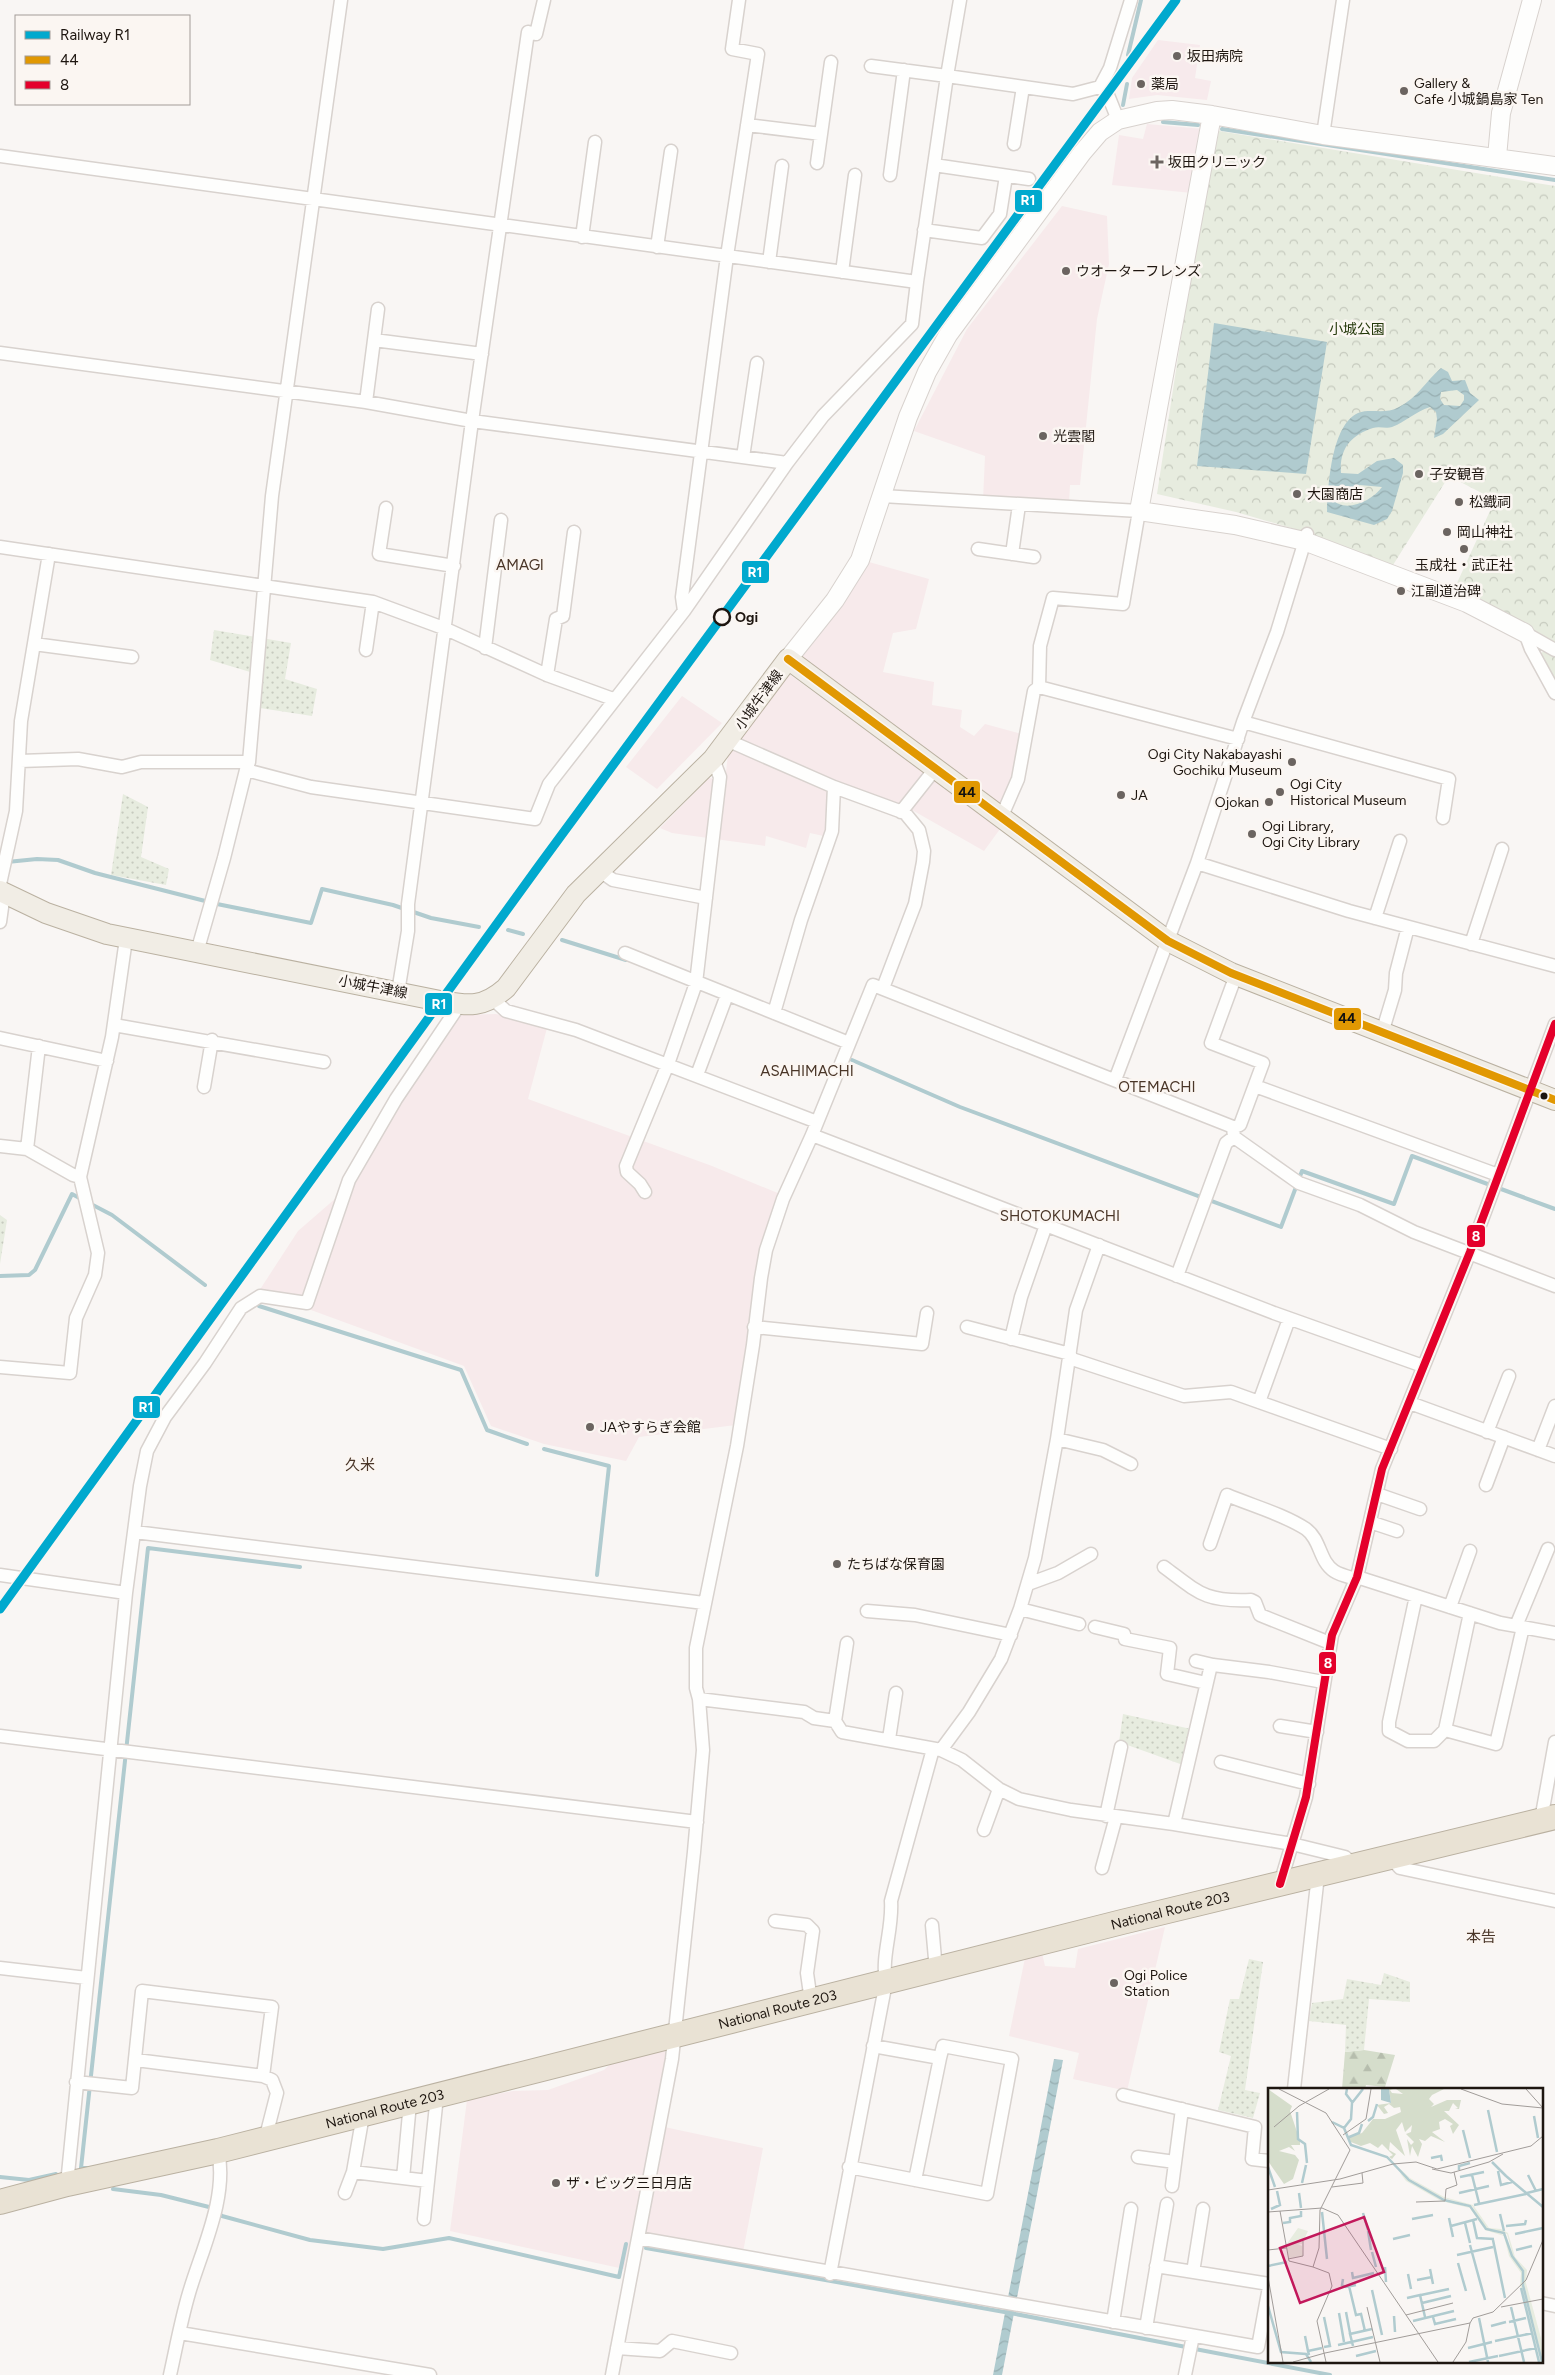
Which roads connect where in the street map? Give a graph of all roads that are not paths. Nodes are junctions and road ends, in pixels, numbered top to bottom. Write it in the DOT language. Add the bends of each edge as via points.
graph roads {
  1 [pos="341,0"];
  2 [pos="544,0"];
  3 [pos="739,0"];
  4 [pos="960,0"];
  5 [pos="1131,0"];
  6 [pos="1343,0"];
  7 [pos="1532,0"];
  8 [pos="831,62"];
  9 [pos="871,66"];
  10 [pos="904,70"];
  11 [pos="947,76"];
  12 [pos="1100,86"];
  13 [pos="1023,87"];
  14 [pos="1212,114"];
  15 [pos="1118,120"];
  16 [pos="747,124"];
  17 [pos="821,134"];
  18 [pos="1323,135"];
  19 [pos="595,142"];
  20 [pos="1014,144"];
  21 [pos="671,151"];
  22 [pos="0,156"];
  23 [pos="1497,157"];
  24 [pos="817,163"];
  25 [pos="934,165"];
  26 [pos="782,166"];
  27 [pos="1555,166"];
  28 [pos="855,175"];
  29 [pos="890,175"];
  30 [pos="1006,176"];
  31 [pos="1029,179"];
  32 [pos="314,200"];
  33 [pos="501,226"];
  34 [pos="924,230"];
  35 [pos="582,237"];
  36 [pos="657,247"];
  37 [pos="728,256"];
  38 [pos="769,262"];
  39 [pos="842,272"];
  40 [pos="917,282"];
  41 [pos="378,309"];
  42 [pos="374,340"];
  43 [pos="0,353"];
  44 [pos="482,354"];
  45 [pos="757,363"];
  46 [pos="286,392"];
  47 [pos="366,402"];
  48 [pos="472,421"];
  49 [pos="702,451"];
  50 [pos="743,457"];
  51 [pos="787,463"];
  52 [pos="882,496"];
  53 [pos="1019,505"];
  54 [pos="386,508"];
  55 [pos="1139,511"];
  56 [pos="501,520"];
  57 [pos="574,532"];
  58 [pos="1305,538"];
  59 [pos="0,547"];
  60 [pos="978,549"];
  61 [pos="49,554"];
  62 [pos="1012,554"];
  63 [pos="1034,557"];
  64 [pos="454,566"];
  65 [pos="264,585"];
  66 [pos="373,602"];
  67 [pos="684,611"];
  68 [pos="446,629"];
  69 [pos="1525,633"];
  70 [pos="34,644"];
  71 [pos="485,648"];
  72 [pos="366,650"];
  73 [pos="1555,650"];
  74 [pos="132,657"];
  75 [pos="788,659"];
  76 [pos="547,675"];
  77 [pos="1039,688"];
  78 [pos="1555,693"];
  79 [pos="613,699"];
  80 [pos="1243,722"];
  81 [pos="1238,739"];
  82 [pos="729,741"];
  83 [pos="713,759"];
  84 [pos="20,761"];
  85 [pos="247,766"];
  86 [pos="934,769"];
  87 [pos="834,787"];
  88 [pos="421,804"];
  89 [pos="901,812"];
  90 [pos="1001,818"];
  91 [pos="1443,818"];
  92 [pos="1400,841"];
  93 [pos="1502,849"];
  94 [pos="1197,864"];
  95 [pos="600,870"];
  96 [pos="1,889"];
  97 [pos="706,898"];
  98 [pos="1375,918"];
  99 [pos="0,922"];
  100 [pos="1408,927"];
  101 [pos="126,939"];
  102 [pos="1168,941"];
  103 [pos="1471,944"];
  104 [pos="197,952"];
  105 [pos="625,953"];
  106 [pos="1555,966"];
  107 [pos="1236,975"];
  108 [pos="695,986"];
  109 [pos="883,988"];
  110 [pos="398,992"];
  111 [pos="727,995"];
  112 [pos="493,1000"];
  113 [pos="460,1004"];
  114 [pos="774,1013"];
  115 [pos="114,1024"];
  116 [pos="1555,1024"];
  117 [pos="1382,1033"];
  118 [pos="0,1038"];
  119 [pos="212,1040"];
  120 [pos="849,1043"];
  121 [pos="39,1046"];
  122 [pos="107,1060"];
  123 [pos="324,1062"];
  124 [pos="668,1064"];
  125 [pos="696,1076"];
  126 [pos="1115,1080"];
  127 [pos="1255,1086"];
  128 [pos="204,1088"];
  129 [pos="1530,1090"];
  130 [pos="1555,1100"];
  131 [pos="817,1122"];
  132 [pos="1234,1132"];
  133 [pos="812,1135"];
  134 [pos="0,1147"];
  135 [pos="27,1149"];
  136 [pos="1498,1175"];
  137 [pos="80,1177"];
  138 [pos="645,1192"];
  139 [pos="1046,1225"];
  140 [pos="1100,1245"];
  141 [pos="1470,1252"];
  142 [pos="1177,1276"];
  143 [pos="1555,1286"];
  144 [pos="927,1313"];
  145 [pos="1289,1319"];
  146 [pos="754,1327"];
  147 [pos="967,1327"];
  148 [pos="1011,1339"];
  149 [pos="1069,1356"];
  150 [pos="1423,1366"];
  151 [pos="0,1367"];
  152 [pos="1509,1376"];
  153 [pos="1259,1402"];
  154 [pos="1410,1403"];
  155 [pos="1555,1406"];
  156 [pos="1488,1432"];
  157 [pos="1504,1438"];
  158 [pos="1057,1440"];
  159 [pos="1391,1449"];
  160 [pos="1538,1450"];
  161 [pos="1555,1456"];
  162 [pos="1131,1464"];
  163 [pos="1486,1485"];
  164 [pos="1376,1494"];
  165 [pos="1420,1509"];
  166 [pos="1370,1522"];
  167 [pos="1397,1531"];
  168 [pos="135,1532"];
  169 [pos="1210,1544"];
  170 [pos="1548,1549"];
  171 [pos="1470,1551"];
  172 [pos="1092,1554"];
  173 [pos="1164,1567"];
  174 [pos="0,1575"];
  175 [pos="1357,1578"];
  176 [pos="1028,1584"];
  177 [pos="126,1593"];
  178 [pos="1416,1596"];
  179 [pos="704,1603"];
  180 [pos="1450,1607"];
  181 [pos="1020,1609"];
  182 [pos="867,1611"];
  183 [pos="1470,1613"];
  184 [pos="1079,1624"];
  185 [pos="1520,1626"];
  186 [pos="1095,1627"];
  187 [pos="1555,1633"];
  188 [pos="1011,1635"];
  189 [pos="848,1643"];
  190 [pos="1330,1643"];
  191 [pos="1196,1661"];
  192 [pos="1211,1665"];
  193 [pos="1323,1682"];
  194 [pos="1206,1683"];
  195 [pos="896,1693"];
  196 [pos="700,1699"];
  197 [pos="835,1721"];
  198 [pos="1280,1726"];
  199 [pos="1445,1730"];
  200 [pos="1317,1732"];
  201 [pos="0,1736"];
  202 [pos="888,1739"];
  203 [pos="1555,1742"];
  204 [pos="1121,1747"];
  205 [pos="937,1749"];
  206 [pos="110,1750"];
  207 [pos="1221,1762"];
  208 [pos="1309,1784"];
  209 [pos="999,1789"];
  210 [pos="1111,1816"];
  211 [pos="1548,1818"];
  212 [pos="697,1822"];
  213 [pos="1174,1824"];
  214 [pos="984,1830"];
  215 [pos="1292,1844"];
  216 [pos="1390,1857"];
  217 [pos="1355,1866"];
  218 [pos="1102,1868"];
  219 [pos="1318,1875"];
  220 [pos="1280,1884"];
  221 [pos="1555,1901"];
  222 [pos="775,1921"];
  223 [pos="932,1925"];
  224 [pos="0,1968"];
  225 [pos="936,1970"];
  226 [pos="87,1978"];
  227 [pos="886,1982"];
  228 [pos="810,2001"];
  229 [pos="674,2036"];
  230 [pos="873,2046"];
  231 [pos="940,2058"];
  232 [pos="136,2060"];
  233 [pos="263,2076"];
  234 [pos="76,2082"];
  235 [pos="1294,2088"];
  236 [pos="1123,2095"];
  237 [pos="437,2096"];
  238 [pos="410,2103"];
  239 [pos="1182,2109"];
  240 [pos="363,2115"];
  241 [pos="265,2140"];
  242 [pos="218,2151"];
  243 [pos="1138,2157"];
  244 [pos="1175,2162"];
  245 [pos="1268,2162"];
  246 [pos="849,2168"];
  247 [pos="353,2172"];
  248 [pos="402,2178"];
  249 [pos="915,2180"];
  250 [pos="428,2182"];
  251 [pos="67,2184"];
  252 [pos="1172,2186"];
  253 [pos="345,2194"];
  254 [pos="0,2202"];
  255 [pos="1166,2204"];
  256 [pos="1131,2209"];
  257 [pos="1203,2209"];
  258 [pos="424,2219"];
  259 [pos="638,2238"];
  260 [pos="1156,2266"];
  261 [pos="1192,2272"];
  262 [pos="830,2274"];
  263 [pos="1268,2286"];
  264 [pos="1268,2292"];
  265 [pos="1542,2303"];
  266 [pos="1555,2306"];
  267 [pos="1113,2322"];
  268 [pos="1146,2328"];
  269 [pos="180,2333"];
  270 [pos="1193,2336"];
  271 [pos="617,2348"];
  272 [pos="731,2353"];
  273 [pos="170,2375"];
  274 [pos="430,2375"];
  275 [pos="612,2375"];
  276 [pos="1185,2375"];
  1 -- 32 [label="street"];
  2 -- 33 [label="street" via="536,34 528,32"];
  3 -- 16 [label="street" via="732,49 758,54"];
  4 -- 11 [label="street"];
  5 -- 12 [label="street" via="1110,68"];
  6 -- 18 [label="street"];
  7 -- 23 [label="street" via="1501,113"];
  8 -- 17 [label="street"];
  9 -- 10 [label="street"];
  10 -- 11 [label="street"];
  10 -- 29 [label="street"];
  11 -- 13 [label="street"];
  11 -- 25 [label="street"];
  12 -- 13 [label="street" via="1073,94"];
  12 -- 15 [label="street" via="1108,95"];
  13 -- 20 [label="street"];
  14 -- 15 [label="street" via="1157,111"];
  14 -- 18 [label="street"];
  14 -- 55 [label="street"];
  15 -- 52 [label="street" via="1100,132 1082,153 948,336 927,372 908,416"];
  16 -- 17 [label="street"];
  16 -- 37 [label="street"];
  17 -- 24 [label="street"];
  18 -- 23 [label="street"];
  19 -- 35 [label="street"];
  21 -- 36 [label="street"];
  22 -- 32 [label="street"];
  23 -- 27 [label="street"];
  25 -- 30 [label="street"];
  25 -- 34 [label="street"];
  26 -- 38 [label="street"];
  28 -- 39 [label="street"];
  30 -- 31 [label="street"];
  30 -- 34 [label="street" via="1000,214 982,238"];
  32 -- 33 [label="street"];
  32 -- 46 [label="street"];
  33 -- 35 [label="street"];
  33 -- 44 [label="street"];
  34 -- 40 [label="street"];
  35 -- 36 [label="street"];
  36 -- 37 [label="street"];
  37 -- 38 [label="street"];
  37 -- 49 [label="street"];
  38 -- 39 [label="street"];
  39 -- 40 [label="street"];
  40 -- 51 [label="street" via="912,324 823,416"];
  41 -- 42 [label="street"];
  42 -- 44 [label="street"];
  42 -- 47 [label="street"];
  43 -- 46 [label="street"];
  44 -- 48 [label="street"];
  45 -- 50 [label="street"];
  46 -- 47 [label="street"];
  46 -- 65 [label="street"];
  47 -- 48 [label="street"];
  48 -- 49 [label="street"];
  48 -- 64 [label="street"];
  49 -- 50 [label="street"];
  49 -- 67 [label="street" via="682,597"];
  50 -- 51 [label="street"];
  51 -- 67 [label="street"];
  52 -- 53 [label="street"];
  52 -- 75 [label="street" via="860,560"];
  53 -- 55 [label="street"];
  53 -- 62 [label="street"];
  54 -- 64 [label="street" via="380,554"];
  55 -- 58 [label="street"];
  55 -- 77 [label="street" via="1123,604 1053,598 1040,646"];
  56 -- 71 [label="street"];
  57 -- 76 [label="street" via="563,616 556,619"];
  58 -- 69 [label="street" via="1451,596"];
  58 -- 80 [label="street" via="1277,632"];
  59 -- 61 [label="street"];
  60 -- 62 [label="street"];
  61 -- 65 [label="street"];
  61 -- 70 [label="street"];
  62 -- 63 [label="street"];
  64 -- 68 [label="street"];
  65 -- 66 [label="street"];
  65 -- 85 [label="street"];
  66 -- 68 [label="street"];
  66 -- 72 [label="street"];
  67 -- 79 [label="street"];
  68 -- 71 [label="street"];
  68 -- 88 [label="street"];
  69 -- 73 [label="street"];
  69 -- 78 [label="street" via="1530,649"];
  70 -- 74 [label="street"];
  70 -- 84 [label="street" via="21,721"];
  71 -- 76 [label="street"];
  75 -- 82 [label="main road, 小城牛津線"];
  75 -- 86 [label="main road, 小城牛津線"];
  76 -- 79 [label="street"];
  77 -- 81 [label="street"];
  77 -- 90 [label="street" via="1034,691 1018,780"];
  79 -- 88 [label="street" via="548,784 535,820"];
  80 -- 81 [label="street"];
  80 -- 91 [label="street" via="1449,779"];
  81 -- 94 [label="street"];
  82 -- 83 [label="main road, 小城牛津線"];
  82 -- 87 [label="street"];
  83 -- 95 [label="main road, 小城牛津線"];
  83 -- 97 [label="street" via="720,777"];
  84 -- 85 [label="street" via="78,759 122,767 141,762"];
  84 -- 96 [label="street" via="16,811"];
  85 -- 88 [label="street" via="311,787"];
  85 -- 104 [label="street"];
  86 -- 89 [label="street"];
  86 -- 90 [label="main road, 小城牛津線"];
  87 -- 89 [label="street"];
  87 -- 114 [label="street" via="832,831 801,920"];
  88 -- 110 [label="street" via="408,931"];
  89 -- 109 [label="street" via="919,830 923,862 915,904"];
  90 -- 102 [label="main road, 小城牛津線"];
  92 -- 98 [label="street"];
  93 -- 103 [label="street"];
  94 -- 98 [label="street"];
  94 -- 102 [label="street"];
  95 -- 97 [label="street" via="613,880"];
  95 -- 112 [label="main road, 小城牛津線" via="576,894 506,988"];
  96 -- 99 [label="street"];
  96 -- 101 [label="main road, 小城牛津線" via="70,923"];
  97 -- 108 [label="street"];
  98 -- 100 [label="street"];
  100 -- 103 [label="street"];
  100 -- 117 [label="street" via="1396,973 1396,990"];
  101 -- 104 [label="main road, 小城牛津線"];
  101 -- 115 [label="street"];
  102 -- 107 [label="main road, 小城牛津線"];
  102 -- 126 [label="street"];
  103 -- 106 [label="street"];
  104 -- 110 [label="main road, 小城牛津線"];
  105 -- 108 [label="street"];
  107 -- 117 [label="main road, 小城牛津線"];
  107 -- 127 [label="street" via="1211,1043 1263,1063"];
  108 -- 111 [label="street"];
  108 -- 124 [label="street"];
  109 -- 120 [label="street" via="873,984"];
  109 -- 126 [label="street"];
  110 -- 113 [label="main road, 小城牛津線"];
  111 -- 114 [label="street"];
  111 -- 125 [label="street"];
  112 -- 113 [label="main road, 小城牛津線" via="482,1004"];
  112 -- 124 [label="street" via="506,1011 576,1030"];
  113 -- 168 [label="street" via="396,1099 349,1180 307,1303 260,1296 241,1308 165,1417 147,1451"];
  114 -- 120 [label="street"];
  115 -- 119 [label="street"];
  115 -- 122 [label="street"];
  116 -- 129 [label="street"];
  117 -- 129 [label="main road, 小城牛津線"];
  118 -- 121 [label="street"];
  119 -- 123 [label="street"];
  119 -- 128 [label="street"];
  120 -- 131 [label="street"];
  121 -- 122 [label="street"];
  121 -- 135 [label="street"];
  122 -- 137 [label="street"];
  124 -- 125 [label="street"];
  124 -- 138 [label="street" via="626,1166 627,1172"];
  125 -- 131 [label="street"];
  126 -- 132 [label="street"];
  127 -- 132 [label="street" via="1240,1125"];
  127 -- 136 [label="street"];
  129 -- 130 [label="main road, 小城牛津線"];
  129 -- 136 [label="street"];
  131 -- 133 [label="street"];
  132 -- 141 [label="street" via="1299,1183"];
  132 -- 142 [label="street" via="1226,1143"];
  133 -- 139 [label="street"];
  133 -- 146 [label="street" via="783,1199 766,1250"];
  134 -- 135 [label="street"];
  135 -- 137 [label="street"];
  136 -- 141 [label="street"];
  137 -- 151 [label="street" via="98,1253 95,1275 76,1318 70,1374"];
  139 -- 140 [label="street"];
  139 -- 148 [label="street" via="1021,1296"];
  140 -- 142 [label="street"];
  140 -- 149 [label="street" via="1076,1310"];
  141 -- 143 [label="street"];
  141 -- 150 [label="street"];
  142 -- 145 [label="street"];
  144 -- 146 [label="street" via="922,1344"];
  145 -- 150 [label="street"];
  145 -- 153 [label="street"];
  146 -- 179 [label="street" via="736,1446"];
  147 -- 148 [label="street"];
  148 -- 149 [label="street"];
  149 -- 153 [label="street" via="1184,1396 1231,1392"];
  149 -- 158 [label="street"];
  150 -- 154 [label="street"];
  152 -- 156 [label="street"];
  153 -- 159 [label="street"];
  154 -- 156 [label="street"];
  154 -- 159 [label="street"];
  155 -- 160 [label="street"];
  156 -- 157 [label="street"];
  157 -- 160 [label="street"];
  157 -- 163 [label="street"];
  158 -- 162 [label="street" via="1103,1450"];
  158 -- 176 [label="street"];
  159 -- 164 [label="street"];
  160 -- 161 [label="street"];
  164 -- 165 [label="street"];
  164 -- 166 [label="street"];
  166 -- 167 [label="street"];
  166 -- 175 [label="street"];
  168 -- 177 [label="street"];
  168 -- 179 [label="street"];
  169 -- 175 [label="street" via="1227,1495 1296,1523 1318,1543 1335,1572"];
  170 -- 185 [label="street"];
  171 -- 180 [label="street"];
  172 -- 176 [label="street" via="1058,1573"];
  173 -- 190 [label="street" via="1208,1598 1251,1600 1260,1615"];
  174 -- 177 [label="street"];
  175 -- 178 [label="street"];
  175 -- 190 [label="street"];
  176 -- 181 [label="street"];
  177 -- 206 [label="street"];
  178 -- 180 [label="street"];
  178 -- 199 [label="street" via="1388,1722 1389,1731 1408,1741 1434,1741"];
  179 -- 196 [label="street" via="696,1648 696,1688"];
  180 -- 183 [label="street"];
  181 -- 184 [label="street"];
  181 -- 188 [label="street"];
  182 -- 188 [label="street" via="915,1615"];
  183 -- 185 [label="street"];
  183 -- 199 [label="street"];
  185 -- 187 [label="street"];
  185 -- 199 [label="street" via="1496,1744"];
  186 -- 194 [label="street" via="1124,1634 1125,1639 1170,1648 1167,1674"];
  188 -- 205 [label="street" via="1001,1659 969,1712"];
  189 -- 197 [label="street"];
  190 -- 193 [label="street"];
  191 -- 192 [label="street"];
  192 -- 193 [label="street"];
  192 -- 194 [label="street"];
  193 -- 200 [label="street"];
  194 -- 213 [label="street"];
  195 -- 202 [label="street"];
  196 -- 197 [label="street" via="804,1712 814,1718"];
  196 -- 212 [label="street" via="703,1750"];
  197 -- 202 [label="street" via="842,1732"];
  198 -- 200 [label="street"];
  200 -- 208 [label="street"];
  201 -- 206 [label="street"];
  202 -- 205 [label="street"];
  203 -- 211 [label="street"];
  204 -- 210 [label="street"];
  205 -- 209 [label="street" via="962,1760"];
  205 -- 227 [label="street" via="891,1901 892,1920 883,1969"];
  206 -- 212 [label="street"];
  206 -- 226 [label="street"];
  207 -- 208 [label="street"];
  208 -- 215 [label="street"];
  209 -- 210 [label="street" via="1019,1799"];
  209 -- 214 [label="street"];
  210 -- 213 [label="street"];
  210 -- 218 [label="street"];
  211 -- 216 [label="highway, National Route 203"];
  212 -- 229 [label="street"];
  213 -- 215 [label="street"];
  215 -- 217 [label="street" via="1345,1857"];
  215 -- 220 [label="street"];
  216 -- 217 [label="highway, National Route 203"];
  216 -- 221 [label="street" via="1400,1868"];
  217 -- 219 [label="highway, National Route 203"];
  219 -- 220 [label="highway, National Route 203"];
  219 -- 235 [label="street"];
  220 -- 225 [label="highway, National Route 203"];
  222 -- 228 [label="street" via="807,1925 813,1931 807,1973"];
  223 -- 225 [label="street"];
  224 -- 226 [label="street"];
  225 -- 227 [label="highway, National Route 203"];
  226 -- 234 [label="street"];
  227 -- 228 [label="highway, National Route 203"];
  227 -- 230 [label="street"];
  228 -- 229 [label="highway, National Route 203"];
  229 -- 237 [label="highway, National Route 203"];
  229 -- 259 [label="street"];
  230 -- 231 [label="street"];
  230 -- 246 [label="street"];
  231 -- 249 [label="street"];
  231 -- 249 [label="street" via="943,2046 1012,2059 987,2194"];
  232 -- 233 [label="street"];
  232 -- 233 [label="street" via="142,1991 161,1993 272,2007"];
  232 -- 234 [label="street" via="132,2088"];
  233 -- 241 [label="street" via="272,2080 277,2093"];
  234 -- 251 [label="street"];
  236 -- 239 [label="street"];
  237 -- 238 [label="highway, National Route 203"];
  237 -- 250 [label="street"];
  238 -- 240 [label="highway, National Route 203"];
  238 -- 248 [label="street"];
  239 -- 244 [label="street"];
  239 -- 245 [label="street" via="1255,2127 1252,2159"];
  240 -- 241 [label="highway, National Route 203"];
  240 -- 247 [label="street"];
  241 -- 242 [label="highway, National Route 203"];
  242 -- 251 [label="highway, National Route 203"];
  242 -- 269 [label="street" via="222,2166 215,2211"];
  243 -- 244 [label="street"];
  244 -- 252 [label="street"];
  246 -- 249 [label="street"];
  246 -- 262 [label="street"];
  247 -- 248 [label="street"];
  247 -- 253 [label="street"];
  248 -- 250 [label="street"];
  250 -- 258 [label="street"];
  251 -- 254 [label="highway, National Route 203"];
  255 -- 260 [label="street"];
  256 -- 267 [label="street"];
  257 -- 261 [label="street"];
  259 -- 262 [label="street"];
  259 -- 271 [label="street"];
  260 -- 261 [label="street"];
  260 -- 268 [label="street"];
  261 -- 263 [label="street"];
  262 -- 267 [label="street"];
  264 -- 270 [label="street" via="1258,2347"];
  265 -- 266 [label="street"];
  267 -- 268 [label="street"];
  268 -- 270 [label="street"];
  269 -- 273 [label="street"];
  269 -- 274 [label="street"];
  270 -- 276 [label="street"];
  271 -- 272 [label="street" via="660,2351 672,2341"];
  271 -- 275 [label="street"];
}
